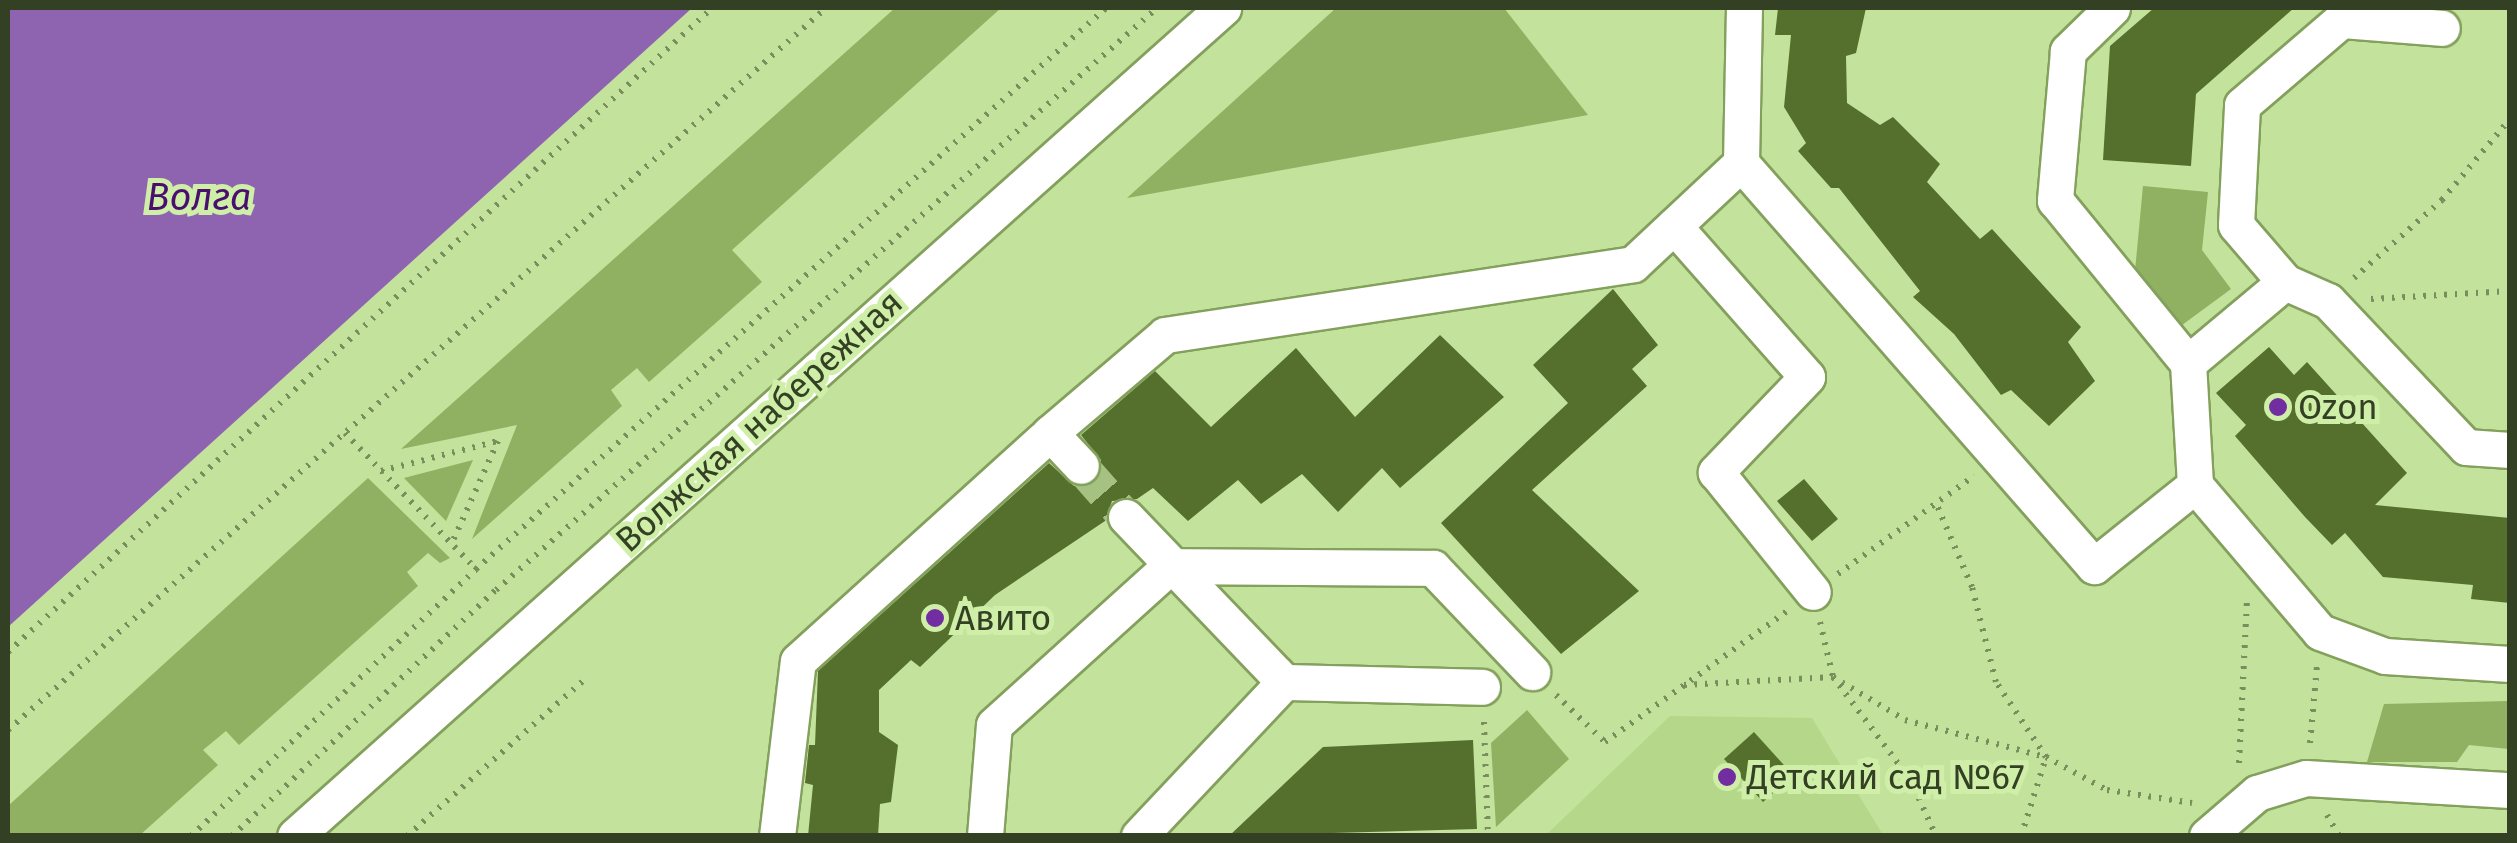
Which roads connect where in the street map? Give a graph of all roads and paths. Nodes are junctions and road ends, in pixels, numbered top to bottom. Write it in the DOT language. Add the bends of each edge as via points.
graph roads {
  1 [pos="712,8"];
  2 [pos="826,8"];
  3 [pos="1106,8"];
  4 [pos="1157,8"];
  5 [pos="1223,8"];
  6 [pos="1744,8"];
  7 [pos="2112,8"];
  8 [pos="2442,28"];
  9 [pos="2510,119"];
  10 [pos="1740,163"];
  11 [pos="1674,226"];
  12 [pos="2284,282"];
  13 [pos="2510,291"];
  14 [pos="2328,301"];
  15 [pos="2188,363"];
  16 [pos="344,433"];
  17 [pos="1050,434"];
  18 [pos="2510,450"];
  19 [pos="2001,457"];
  20 [pos="1081,466"];
  21 [pos="382,471"];
  22 [pos="2195,485"];
  23 [pos="1936,504"];
  24 [pos="1126,517"];
  25 [pos="452,542"];
  26 [pos="2249,549"];
  27 [pos="1170,566"];
  28 [pos="476,569"];
  29 [pos="1813,592"];
  30 [pos="2320,632"];
  31 [pos="8,652"];
  32 [pos="2510,664"];
  33 [pos="1532,672"];
  34 [pos="1833,676"];
  35 [pos="586,678"];
  36 [pos="1284,682"];
  37 [pos="1684,685"];
  38 [pos="1487,699"];
  39 [pos="8,730"];
  40 [pos="2046,757"];
  41 [pos="2306,778"];
  42 [pos="2510,790"];
  43 [pos="2237,810"];
  44 [pos="191,836"];
  45 [pos="232,836"];
  46 [pos="296,836"];
  47 [pos="407,836"];
  48 [pos="777,836"];
  49 [pos="985,836"];
  50 [pos="1139,836"];
  51 [pos="1488,836"];
  52 [pos="1936,836"];
  53 [pos="2021,836"];
  54 [pos="2207,836"];
  55 [pos="2339,836"];
  1 -- 31 [label="path"];
  2 -- 16 [label="path"];
  3 -- 28 [label="path"];
  4 -- 45 [label="path" via="496,590"];
  5 -- 46 [label="street, Волжская набережная"];
  6 -- 10 [label="street"];
  7 -- 15 [label="street" via="2068,51 2056,200"];
  8 -- 12 [label="street" via="2341,20 2242,105 2236,224"];
  9 -- 14 [label="path" via="2442,200"];
  10 -- 11 [label="street"];
  10 -- 19 [label="street"];
  11 -- 17 [label="street" via="1634,264 1165,335"];
  11 -- 29 [label="street" via="1808,377 1716,472"];
  12 -- 14 [label="street"];
  12 -- 15 [label="street"];
  13 -- 14 [label="path"];
  14 -- 18 [label="street" via="2466,448"];
  15 -- 22 [label="street"];
  16 -- 21 [label="path"];
  16 -- 39 [label="path"];
  17 -- 20 [label="street"];
  17 -- 48 [label="street" via="798,661"];
  19 -- 22 [label="street" via="2094,566"];
  19 -- 23 [label="path"];
  21 -- 25 [label="path"];
  21 -- 25 [label="path" via="498,441"];
  22 -- 26 [label="street"];
  23 -- 29 [label="path"];
  23 -- 40 [label="path" via="1972,587 1996,682"];
  24 -- 27 [label="street"];
  25 -- 28 [label="path"];
  26 -- 30 [label="street"];
  26 -- 43 [label="path"];
  27 -- 33 [label="street" via="1434,568"];
  27 -- 36 [label="street"];
  27 -- 49 [label="street" via="994,726"];
  28 -- 44 [label="path"];
  29 -- 34 [label="path"];
  29 -- 37 [label="path"];
  30 -- 32 [label="street" via="2385,656"];
  30 -- 41 [label="path"];
  33 -- 37 [label="path" via="1605,742"];
  34 -- 37 [label="path"];
  34 -- 40 [label="path" via="1904,720"];
  34 -- 52 [label="path" via="1910,779"];
  35 -- 47 [label="path"];
  36 -- 38 [label="street"];
  36 -- 50 [label="street"];
  38 -- 51 [label="path"];
  40 -- 43 [label="path" via="2106,790"];
  40 -- 53 [label="path"];
  41 -- 42 [label="street"];
  41 -- 43 [label="street" via="2257,793"];
  41 -- 55 [label="path"];
  43 -- 54 [label="street"];
}
